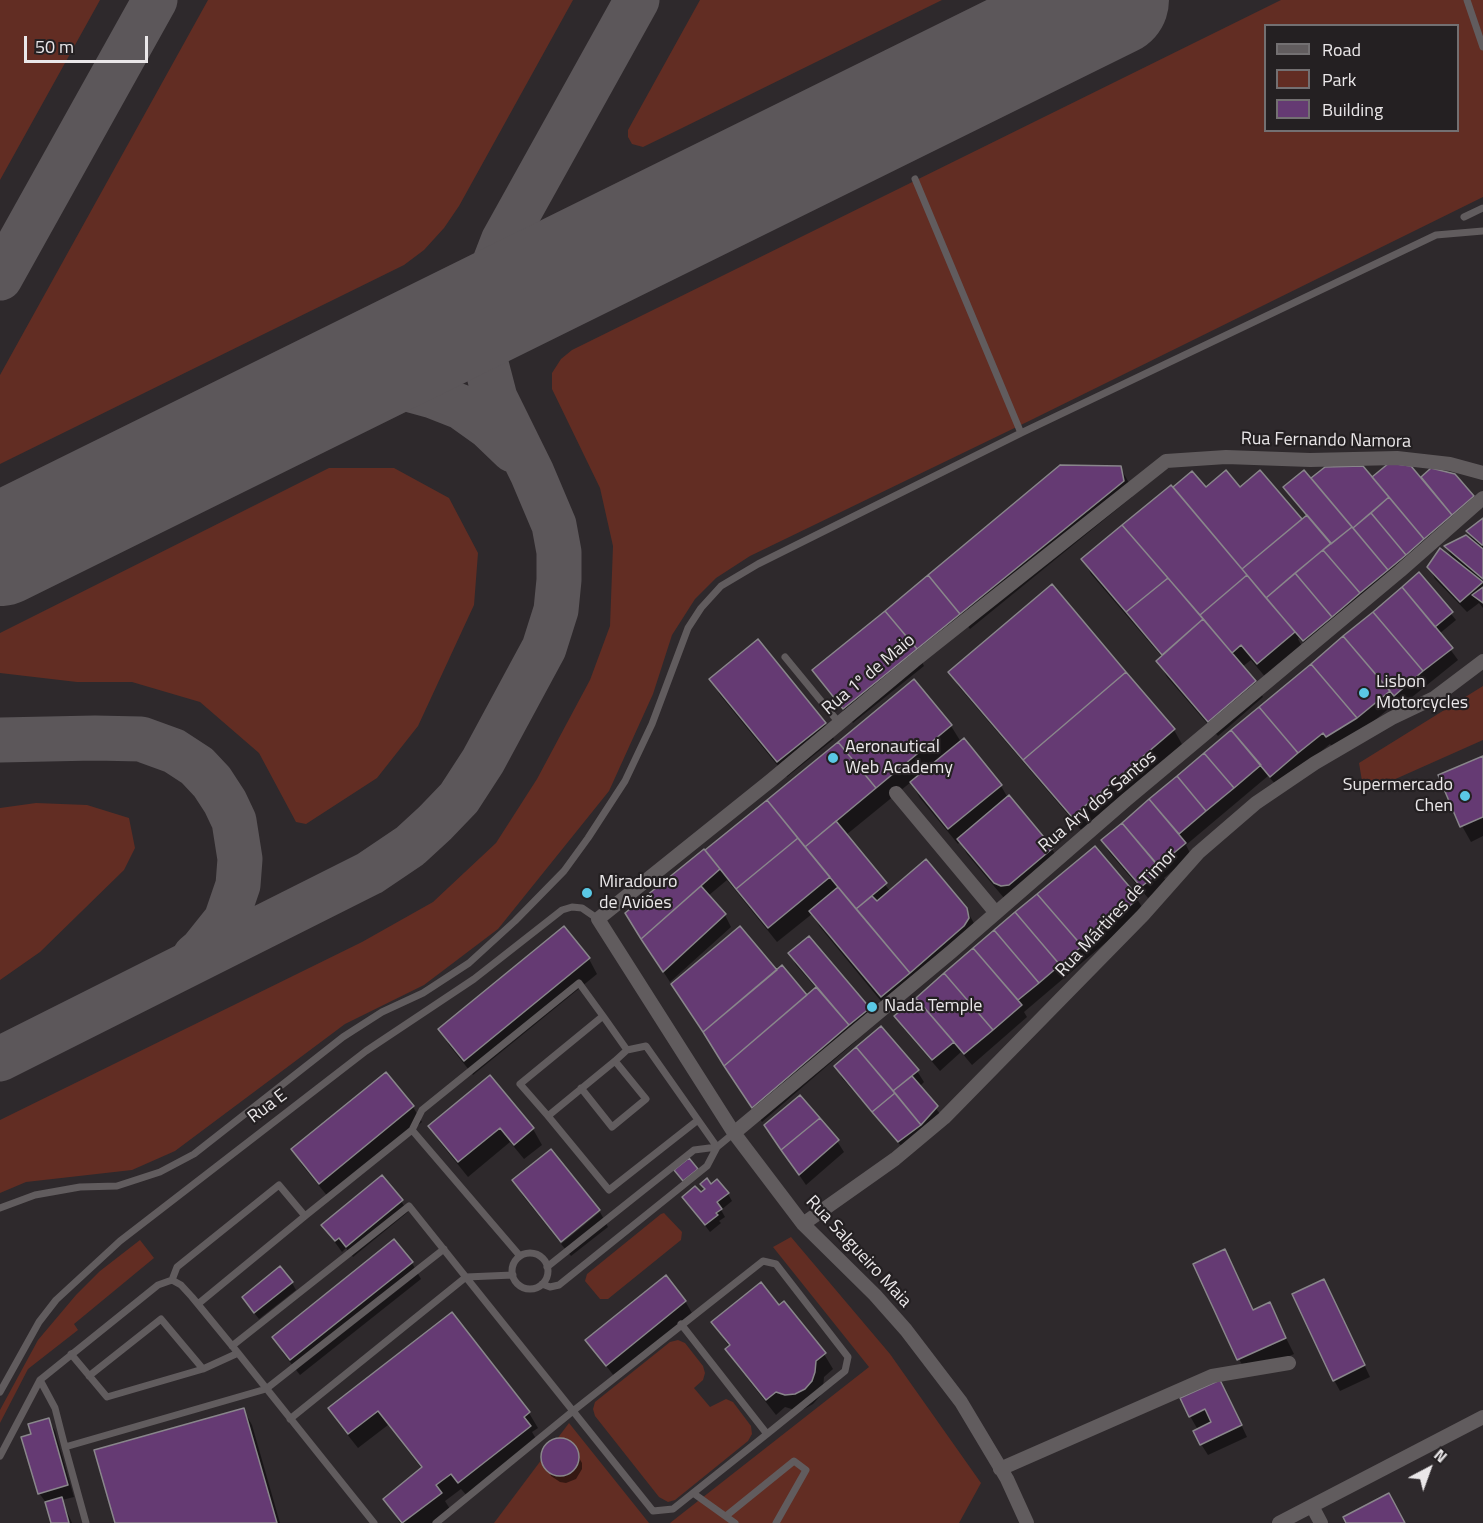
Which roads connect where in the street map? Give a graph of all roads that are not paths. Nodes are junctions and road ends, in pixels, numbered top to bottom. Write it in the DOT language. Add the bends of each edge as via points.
graph roads {
  1 [pos="1467,0"];
  2 [pos="1483,47"];
  3 [pos="915,179"];
  4 [pos="1483,208"];
  5 [pos="1464,217"];
  6 [pos="1483,231"];
  7 [pos="1022,433"];
  8 [pos="1166,462"];
  9 [pos="1483,473"];
  10 [pos="1483,498"];
  11 [pos="785,657"];
  12 [pos="1483,661"];
  13 [pos="840,724"];
  14 [pos="896,793"];
  15 [pos="996,913"];
  16 [pos="598,919"];
  17 [pos="603,1016"];
  18 [pos="627,1050"];
  19 [pos="615,1061"];
  20 [pos="581,1088"];
  21 [pos="548,1116"];
  22 [pos="698,1120"];
  23 [pos="412,1130"];
  24 [pos="734,1133"];
  25 [pos="717,1147"];
  26 [pos="0,1208"];
  27 [pos="305,1216"];
  28 [pos="803,1224"];
  29 [pos="444,1249"];
  30 [pos="519,1256"];
  31 [pos="547,1267"];
  32 [pos="513,1275"];
  33 [pos="466,1277"];
  34 [pos="172,1280"];
  35 [pos="542,1284"];
  36 [pos="198,1304"];
  37 [pos="681,1324"];
  38 [pos="232,1346"];
  39 [pos="238,1353"];
  40 [pos="71,1354"];
  41 [pos="1289,1363"];
  42 [pos="203,1369"];
  43 [pos="89,1376"];
  44 [pos="40,1380"];
  45 [pos="266,1389"];
  46 [pos="0,1392"];
  47 [pos="573,1411"];
  48 [pos="1483,1417"];
  49 [pos="290,1419"];
  50 [pos="767,1434"];
  51 [pos="65,1447"];
  52 [pos="0,1456"];
  53 [pos="1000,1469"];
  54 [pos="693,1493"];
  55 [pos="1312,1506"];
  56 [pos="726,1516"];
  57 [pos="86,1523"];
  58 [pos="374,1523"];
  59 [pos="436,1523"];
  60 [pos="735,1523"];
  61 [pos="776,1523"];
  62 [pos="1027,1523"];
  63 [pos="1279,1523"];
  64 [pos="1321,1523"];
  1 -- 2 [label="lane"];
  3 -- 7 [label="lane"];
  4 -- 5 [label="lane"];
  6 -- 7 [label="lane" via="1436,235"];
  7 -- 26 [label="lane" via="721,586 688,628 652,724 629,772 588,838 564,871 469,963 343,1037 194,1154 160,1172 117,1186 80,1187 35,1195"];
  8 -- 9 [label="street, Rua Fernando Namora" via="1226,457 1397,458 1450,464"];
  8 -- 13 [label="street, Rua 1º de Maio"];
  10 -- 15 [label="street, Rua Ary dos Santos"];
  11 -- 13 [label="lane"];
  12 -- 28 [label="street, Rua Mártires de Timor" via="1434,698 1382,723 1256,803 1198,853 1143,915 944,1118 895,1159"];
  13 -- 16 [label="street, Rua 1º de Maio"];
  14 -- 15 [label="street"];
  15 -- 24 [label="street, Rua Ary dos Santos"];
  16 -- 24 [label="street, Rua Salgueiro Maia"];
  16 -- 46 [label="lane, Rua E" via="582,908 562,910 474,979 366,1051 120,1241 56,1300 39,1322"];
  17 -- 18 [label="lane"];
  17 -- 21 [label="lane" via="520,1084"];
  17 -- 23 [label="lane" via="579,983 422,1110"];
  18 -- 19 [label="lane"];
  18 -- 22 [label="lane" via="646,1046"];
  19 -- 20 [label="lane"];
  19 -- 20 [label="lane" via="646,1099 612,1127"];
  20 -- 21 [label="lane"];
  21 -- 22 [label="lane" via="609,1191"];
  22 -- 25 [label="lane"];
  23 -- 27 [label="lane"];
  23 -- 30 [label="lane"];
  24 -- 25 [label="lane"];
  24 -- 28 [label="street, Rua Salgueiro Maia"];
  25 -- 31 [label="lane" via="694,1150"];
  25 -- 35 [label="lane" via="707,1166 559,1285"];
  27 -- 34 [label="lane" via="279,1185 177,1267"];
  27 -- 36 [label="lane"];
  28 -- 53 [label="street, Rua Salgueiro Maia" via="906,1330 961,1402"];
  29 -- 33 [label="lane"];
  29 -- 38 [label="lane" via="409,1206"];
  29 -- 45 [label="lane"];
  30 -- 31 [label="lane" via="533,1253"];
  30 -- 32 [label="lane"];
  31 -- 35 [label="lane"];
  32 -- 33 [label="lane"];
  32 -- 35 [label="lane" via="522,1287"];
  33 -- 47 [label="lane"];
  33 -- 49 [label="lane"];
  34 -- 36 [label="lane"];
  34 -- 40 [label="lane" via="158,1284"];
  36 -- 38 [label="lane"];
  37 -- 47 [label="lane"];
  37 -- 50 [label="lane"];
  37 -- 50 [label="lane" via="763,1261 776,1264 848,1357 845,1371"];
  38 -- 39 [label="lane"];
  39 -- 42 [label="lane"];
  39 -- 45 [label="lane"];
  40 -- 43 [label="lane"];
  40 -- 44 [label="lane"];
  41 -- 53 [label="street" via="1212,1376"];
  42 -- 43 [label="lane" via="107,1397"];
  42 -- 43 [label="lane" via="161,1319"];
  44 -- 51 [label="lane" via="55,1408"];
  44 -- 52 [label="lane"];
  45 -- 49 [label="lane"];
  45 -- 51 [label="lane"];
  47 -- 54 [label="lane" via="653,1511 673,1509"];
  47 -- 59 [label="lane"];
  48 -- 55 [label="street"];
  49 -- 58 [label="lane"];
  50 -- 54 [label="lane"];
  51 -- 57 [label="lane"];
  53 -- 62 [label="street, Rua Salgueiro Maia"];
  54 -- 56 [label="lane"];
  55 -- 63 [label="street"];
  55 -- 64 [label="street"];
  56 -- 60 [label="lane"];
  56 -- 61 [label="lane" via="794,1461 806,1470"];
}
